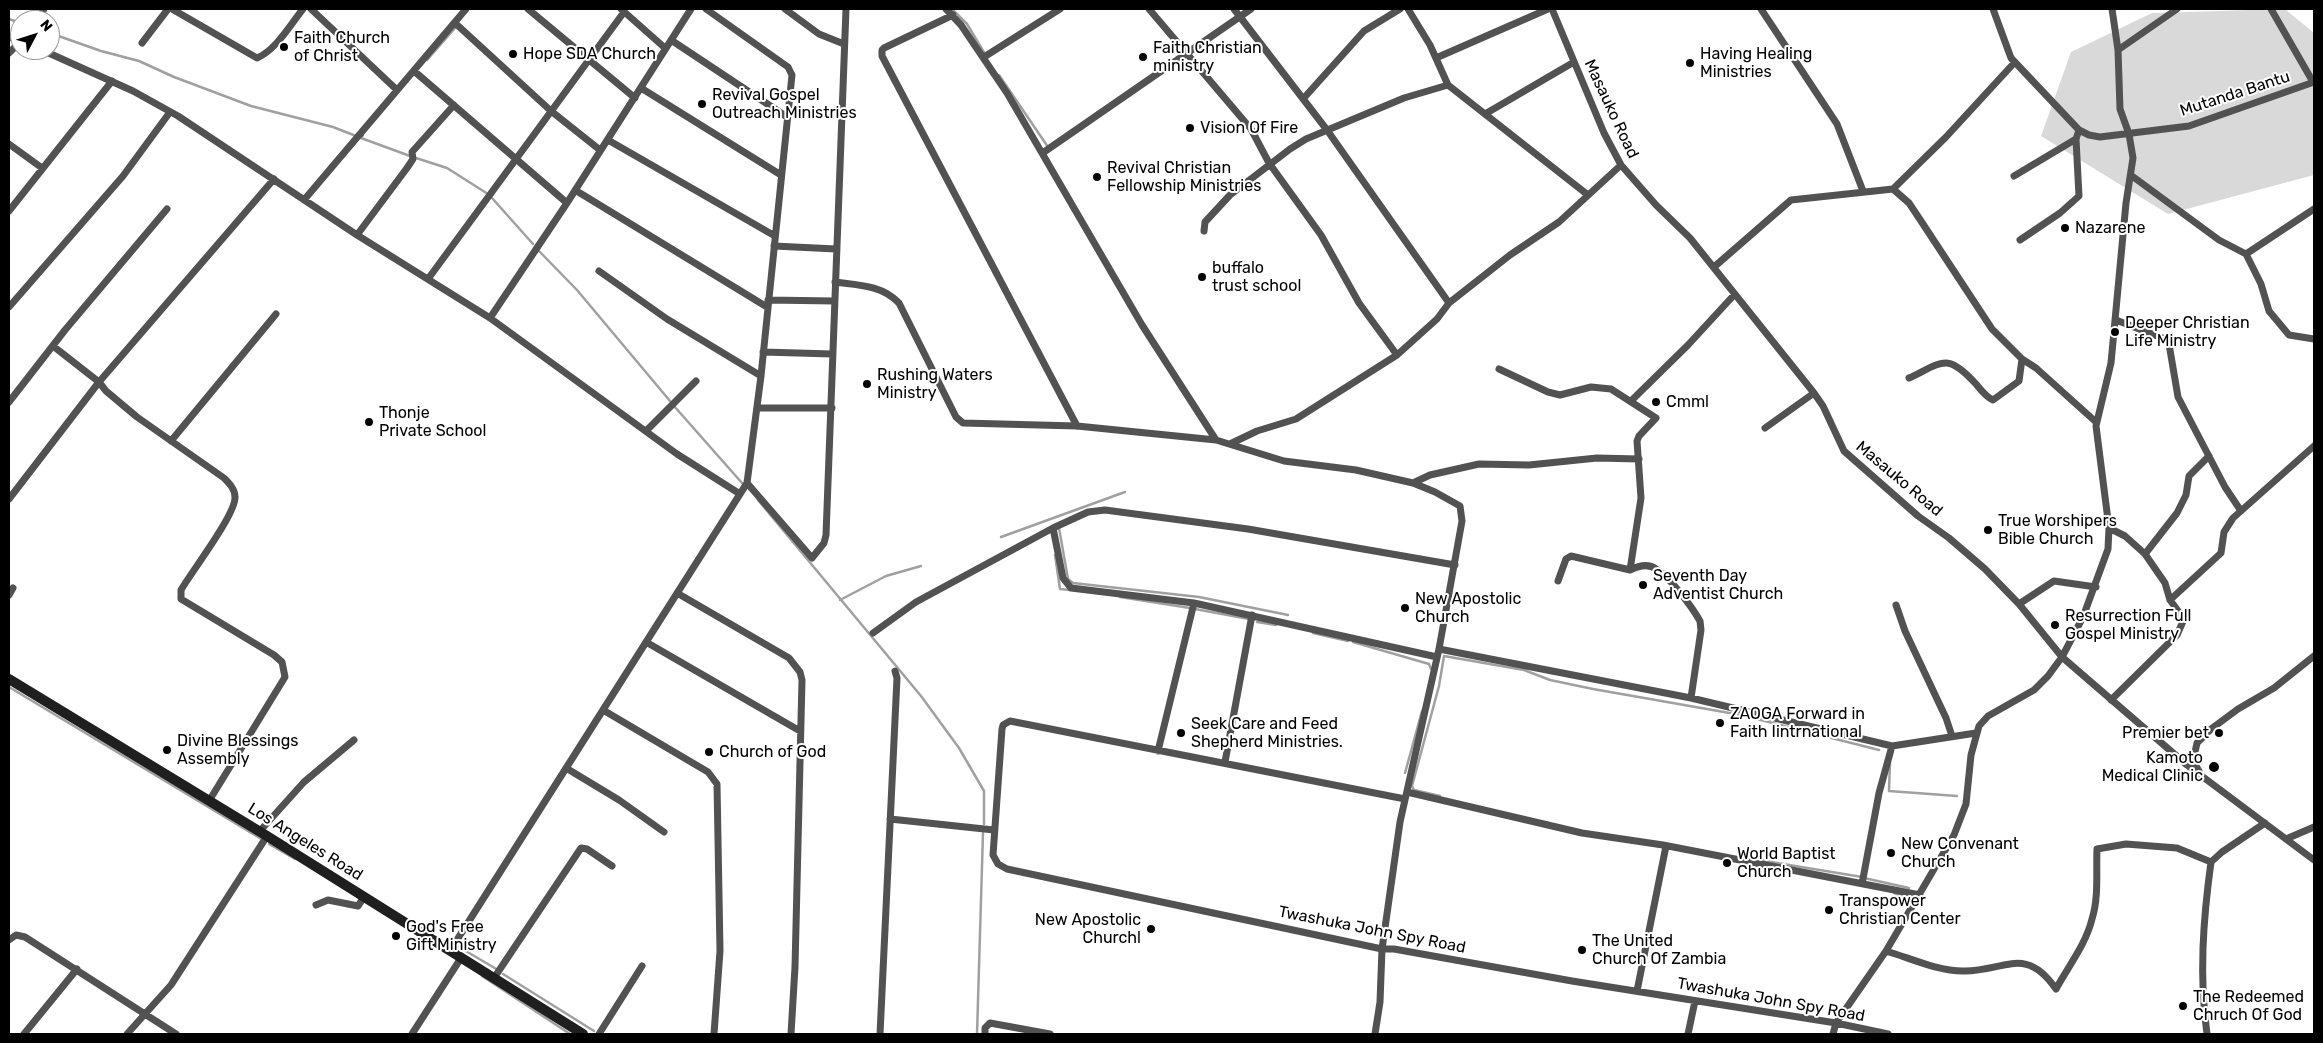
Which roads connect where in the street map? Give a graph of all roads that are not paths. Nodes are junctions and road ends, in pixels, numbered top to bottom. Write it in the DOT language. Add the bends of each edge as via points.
graph roads {
  1 [pos="168,9"];
  2 [pos="172,9"];
  3 [pos="303,9"];
  4 [pos="311,9"];
  5 [pos="466,9"];
  6 [pos="528,9"];
  7 [pos="691,9"];
  8 [pos="706,9"];
  9 [pos="785,9"];
  10 [pos="846,9"];
  11 [pos="946,9"];
  12 [pos="1060,9"];
  13 [pos="1149,9"];
  14 [pos="1234,9"];
  15 [pos="1251,9"];
  16 [pos="1400,9"];
  17 [pos="1408,9"];
  18 [pos="1548,9"];
  19 [pos="1552,9"];
  20 [pos="1761,9"];
  21 [pos="1993,9"];
  22 [pos="2112,9"];
  23 [pos="2177,9"];
  24 [pos="2271,9"];
  25 [pos="623,10"];
  26 [pos="953,15"];
  27 [pos="1240,16"];
  28 [pos="455,23"];
  29 [pos="671,40"];
  30 [pos="142,42"];
  31 [pos="844,44"];
  32 [pos="665,48"];
  33 [pos="2118,50"];
  34 [pos="1187,53"];
  35 [pos="60,58"];
  36 [pos="984,58"];
  37 [pos="1436,58"];
  38 [pos="589,62"];
  39 [pos="1574,62"];
  40 [pos="2015,62"];
  41 [pos="414,71"];
  42 [pos="112,80"];
  43 [pos="2314,82"];
  44 [pos="1448,85"];
  45 [pos="641,88"];
  46 [pos="397,90"];
  47 [pos="635,98"];
  48 [pos="1303,99"];
  49 [pos="454,106"];
  50 [pos="551,111"];
  51 [pos="170,112"];
  52 [pos="1485,114"];
  53 [pos="787,117"];
  54 [pos="1327,130"];
  55 [pos="2079,130"];
  56 [pos="2129,134"];
  57 [pos="2076,139"];
  58 [pos="608,140"];
  59 [pos="9,144"];
  60 [pos="600,150"];
  61 [pos="1044,152"];
  62 [pos="516,159"];
  63 [pos="1269,163"];
  64 [pos="1621,165"];
  65 [pos="42,168"];
  66 [pos="781,175"];
  67 [pos="2014,176"];
  68 [pos="2132,176"];
  69 [pos="274,179"];
  70 [pos="1893,189"];
  71 [pos="575,190"];
  72 [pos="1863,191"];
  73 [pos="1588,195"];
  74 [pos="304,200"];
  75 [pos="567,203"];
  76 [pos="167,209"];
  77 [pos="2314,210"];
  78 [pos="9,211"];
  79 [pos="1204,231"];
  80 [pos="357,235"];
  81 [pos="775,236"];
  82 [pos="2020,240"];
  83 [pos="774,246"];
  84 [pos="836,249"];
  85 [pos="2246,254"];
  86 [pos="1714,267"];
  87 [pos="600,271"];
  88 [pos="428,279"];
  89 [pos="835,282"];
  90 [pos="1734,295"];
  91 [pos="834,301"];
  92 [pos="768,303"];
  93 [pos="1449,303"];
  94 [pos="9,308"];
  95 [pos="276,314"];
  96 [pos="490,318"];
  97 [pos="2116,320"];
  98 [pos="2314,339"];
  99 [pos="53,346"];
  100 [pos="763,352"];
  101 [pos="832,354"];
  102 [pos="1397,355"];
  103 [pos="2022,359"];
  104 [pos="1499,369"];
  105 [pos="761,376"];
  106 [pos="1909,378"];
  107 [pos="696,381"];
  108 [pos="99,382"];
  109 [pos="1814,394"];
  110 [pos="9,401"];
  111 [pos="1631,401"];
  112 [pos="758,408"];
  113 [pos="832,408"];
  114 [pos="2096,422"];
  115 [pos="1077,426"];
  116 [pos="1765,428"];
  117 [pos="646,431"];
  118 [pos="1216,440"];
  119 [pos="170,441"];
  120 [pos="1232,443"];
  121 [pos="2314,446"];
  122 [pos="2208,456"];
  123 [pos="1639,459"];
  124 [pos="747,483"];
  125 [pos="1413,483"];
  126 [pos="740,494"];
  127 [pos="9,499"];
  128 [pos="2241,511"];
  129 [pos="1053,528"];
  130 [pos="2110,528"];
  131 [pos="2145,554"];
  132 [pos="1455,565"];
  133 [pos="1630,570"];
  134 [pos="1558,581"];
  135 [pos="13,588"];
  136 [pos="2096,588"];
  137 [pos="677,593"];
  138 [pos="9,595"];
  139 [pos="2170,600"];
  140 [pos="1194,603"];
  141 [pos="2019,604"];
  142 [pos="1896,605"];
  143 [pos="1252,615"];
  144 [pos="873,633"];
  145 [pos="646,642"];
  146 [pos="1439,649"];
  147 [pos="2062,656"];
  148 [pos="2314,656"];
  149 [pos="1437,657"];
  150 [pos="895,671"];
  151 [pos="9,680"];
  152 [pos="1691,698"];
  153 [pos="2111,700"];
  154 [pos="603,710"];
  155 [pos="800,731"];
  156 [pos="1976,732"];
  157 [pos="1952,736"];
  158 [pos="354,740"];
  159 [pos="1892,746"];
  160 [pos="1158,750"];
  161 [pos="1225,762"];
  162 [pos="566,768"];
  163 [pos="2201,775"];
  164 [pos="1406,795"];
  165 [pos="209,801"];
  166 [pos="890,819"];
  167 [pos="2265,823"];
  168 [pos="2314,827"];
  169 [pos="994,830"];
  170 [pos="664,832"];
  171 [pos="263,834"];
  172 [pos="2286,839"];
  173 [pos="1666,846"];
  174 [pos="2314,860"];
  175 [pos="2211,862"];
  176 [pos="612,866"];
  177 [pos="1862,884"];
  178 [pos="1920,896"];
  179 [pos="364,897"];
  180 [pos="316,905"];
  181 [pos="9,940"];
  182 [pos="1382,949"];
  183 [pos="450,951"];
  184 [pos="1886,951"];
  185 [pos="461,958"];
  186 [pos="642,966"];
  187 [pos="77,969"];
  188 [pos="494,978"];
  189 [pos="1637,992"];
  190 [pos="1695,1001"];
  191 [pos="145,1013"];
  192 [pos="1836,1023"];
  193 [pos="24,1034"];
  194 [pos="127,1034"];
  195 [pos="176,1034"];
  196 [pos="412,1034"];
  197 [pos="583,1034"];
  198 [pos="599,1034"];
  199 [pos="714,1034"];
  200 [pos="791,1034"];
  201 [pos="880,1034"];
  202 [pos="984,1034"];
  203 [pos="1050,1034"];
  204 [pos="1375,1034"];
  205 [pos="1688,1034"];
  206 [pos="1832,1034"];
  207 [pos="1888,1034"];
  208 [pos="2207,1034"];
  1 -- 30 [label="street"];
  2 -- 3 [label="street" via="256,58 265,54"];
  4 -- 46 [label="street"];
  5 -- 28 [label="street"];
  6 -- 38 [label="street"];
  7 -- 29 [label="street"];
  8 -- 53 [label="street" via="790,69"];
  9 -- 31 [label="street" via="819,34"];
  10 -- 31 [label="street"];
  11 -- 26 [label="street"];
  12 -- 36 [label="street"];
  13 -- 34 [label="street"];
  14 -- 27 [label="street"];
  15 -- 27 [label="street"];
  16 -- 48 [label="street" via="1364,31"];
  17 -- 37 [label="street"];
  18 -- 37 [label="street"];
  19 -- 39 [label="street, Masauko Road"];
  20 -- 72 [label="street" via="1837,124"];
  21 -- 40 [label="street" via="2008,53"];
  22 -- 33 [label="street"];
  23 -- 33 [label="street"];
  24 -- 43 [label="street"];
  25 -- 32 [label="street"];
  25 -- 38 [label="street"];
  26 -- 36 [label="street"];
  26 -- 115 [label="street" via="884,48 882,56"];
  27 -- 34 [label="street"];
  27 -- 48 [label="street"];
  28 -- 41 [label="street"];
  28 -- 50 [label="street"];
  29 -- 32 [label="street"];
  29 -- 53 [label="street"];
  31 -- 84 [label="street"];
  32 -- 45 [label="street"];
  33 -- 56 [label="street" via="2120,109"];
  34 -- 61 [label="street"];
  34 -- 63 [label="street" via="1245,122"];
  35 -- 42 [label="street"];
  36 -- 61 [label="street"];
  37 -- 44 [label="street"];
  38 -- 47 [label="street"];
  38 -- 50 [label="street"];
  39 -- 52 [label="street"];
  39 -- 64 [label="street, Masauko Road"];
  40 -- 55 [label="street"];
  40 -- 70 [label="street"];
  41 -- 46 [label="street"];
  41 -- 49 [label="street"];
  42 -- 51 [label="street"];
  42 -- 65 [label="street"];
  43 -- 56 [label="street, Mutanda Bantu" via="2189,126"];
  44 -- 52 [label="street"];
  44 -- 54 [label="street" via="1404,98"];
  45 -- 47 [label="street"];
  45 -- 66 [label="street"];
  46 -- 74 [label="street"];
  47 -- 58 [label="street"];
  48 -- 54 [label="street"];
  49 -- 62 [label="street"];
  49 -- 80 [label="street" via="412,152 413,159"];
  50 -- 60 [label="street"];
  50 -- 62 [label="street"];
  51 -- 69 [label="street"];
  51 -- 94 [label="street" via="123,176"];
  52 -- 73 [label="street"];
  53 -- 66 [label="street"];
  54 -- 63 [label="street" via="1306,139"];
  54 -- 93 [label="street"];
  55 -- 56 [label="street, Mutanda Bantu" via="2100,136"];
  55 -- 57 [label="street"];
  56 -- 68 [label="street"];
  57 -- 67 [label="street"];
  57 -- 82 [label="street" via="2077,199"];
  58 -- 60 [label="street"];
  58 -- 81 [label="street"];
  59 -- 65 [label="street"];
  60 -- 71 [label="street"];
  61 -- 118 [label="street" via="1142,324"];
  62 -- 75 [label="street"];
  62 -- 88 [label="street"];
  63 -- 79 [label="street" via="1214,210 1205,222"];
  63 -- 102 [label="street" via="1321,235 1350,289"];
  64 -- 73 [label="street"];
  64 -- 86 [label="street, Masauko Road"];
  65 -- 78 [label="street"];
  66 -- 81 [label="street"];
  68 -- 85 [label="street" via="2219,240"];
  68 -- 97 [label="street" via="2126,203"];
  69 -- 74 [label="street"];
  69 -- 108 [label="street"];
  70 -- 72 [label="street"];
  70 -- 103 [label="street" via="1922,220 1992,329"];
  71 -- 75 [label="street"];
  71 -- 92 [label="street"];
  72 -- 86 [label="street" via="1791,200"];
  73 -- 93 [label="street" via="1558,222"];
  74 -- 80 [label="street"];
  75 -- 96 [label="street"];
  76 -- 99 [label="street"];
  77 -- 85 [label="street"];
  80 -- 88 [label="street"];
  81 -- 83 [label="street"];
  83 -- 84 [label="street"];
  83 -- 92 [label="street"];
  84 -- 89 [label="street"];
  85 -- 98 [label="street" via="2261,284 2269,311 2289,334"];
  86 -- 90 [label="street, Masauko Road"];
  87 -- 105 [label="street" via="667,319"];
  88 -- 96 [label="street"];
  89 -- 91 [label="street"];
  89 -- 115 [label="street" via="884,291 899,303 956,417 963,423"];
  90 -- 109 [label="street, Masauko Road"];
  90 -- 111 [label="street"];
  91 -- 92 [label="street"];
  91 -- 101 [label="street"];
  92 -- 100 [label="street"];
  93 -- 102 [label="street" via="1437,319"];
  95 -- 119 [label="street"];
  96 -- 117 [label="street"];
  97 -- 114 [label="street" via="2109,377"];
  97 -- 122 [label="street" via="2169,344 2178,397"];
  99 -- 108 [label="street"];
  99 -- 110 [label="street"];
  100 -- 101 [label="street"];
  100 -- 105 [label="street"];
  101 -- 113 [label="street"];
  102 -- 120 [label="street" via="1296,419"];
  103 -- 106 [label="street" via="2019,381 1993,400 1961,369 1948,362"];
  103 -- 114 [label="street"];
  104 -- 111 [label="street" via="1560,395 1601,387"];
  105 -- 112 [label="street"];
  107 -- 117 [label="street"];
  108 -- 119 [label="street" via="116,401"];
  108 -- 127 [label="street"];
  109 -- 116 [label="street"];
  109 -- 141 [label="street, Masauko Road" via="1849,456 1918,516 1962,548"];
  111 -- 123 [label="street" via="1656,418 1639,436"];
  112 -- 113 [label="street"];
  112 -- 124 [label="street"];
  113 -- 124 [label="street" via="826,535 812,558"];
  114 -- 130 [label="street"];
  115 -- 118 [label="street"];
  117 -- 126 [label="street"];
  118 -- 120 [label="street"];
  119 -- 165 [label="street" via="224,478 236,496 231,511 181,590 181,599 274,655 285,670 283,683"];
  120 -- 125 [label="street" via="1284,462 1356,470"];
  121 -- 128 [label="street"];
  122 -- 128 [label="street"];
  122 -- 131 [label="street" via="2189,476 2186,495 2177,513"];
  123 -- 125 [label="street" via="1597,458 1528,465 1479,464 1430,475"];
  123 -- 133 [label="street" via="1641,498"];
  124 -- 126 [label="street"];
  125 -- 132 [label="street" via="1460,506 1462,521"];
  126 -- 137 [label="street"];
  128 -- 139 [label="street" via="2224,532 2221,553"];
  129 -- 132 [label="street" via="1088,512 1105,510 1276,534"];
  129 -- 140 [label="street" via="1065,582 1071,588"];
  129 -- 144 [label="street" via="916,602"];
  130 -- 131 [label="street" via="2125,536"];
  130 -- 136 [label="street" via="2108,549"];
  131 -- 139 [label="street" via="2165,583"];
  132 -- 146 [label="street"];
  133 -- 134 [label="street" via="1568,557"];
  133 -- 152 [label="street" via="1642,565 1656,568 1700,621"];
  135 -- 138 [label="street"];
  136 -- 141 [label="street" via="2054,581"];
  136 -- 147 [label="street"];
  137 -- 145 [label="street"];
  137 -- 155 [label="street" via="795,664 802,680"];
  139 -- 153 [label="street" via="2184,619 2180,631"];
  140 -- 143 [label="street"];
  140 -- 160 [label="street"];
  141 -- 147 [label="street, Masauko Road"];
  142 -- 157 [label="street"];
  143 -- 149 [label="street"];
  143 -- 161 [label="street"];
  145 -- 154 [label="street"];
  145 -- 155 [label="street"];
  146 -- 149 [label="street"];
  146 -- 152 [label="street"];
  147 -- 153 [label="street, Masauko Road"];
  147 -- 156 [label="street" via="2042,683 1988,716"];
  148 -- 163 [label="street" via="2274,688 2238,709 2197,743 2193,761"];
  149 -- 164 [label="street"];
  150 -- 166 [label="street"];
  151 -- 165 [label="main road, Los Angeles Road"];
  152 -- 159 [label="street"];
  153 -- 163 [label="street, Masauko Road"];
  154 -- 162 [label="street"];
  154 -- 199 [label="street" via="708,772 717,784 720,944"];
  155 -- 200 [label="street"];
  156 -- 157 [label="street"];
  156 -- 178 [label="street" via="1966,804 1954,835"];
  157 -- 159 [label="street"];
  158 -- 171 [label="street" via="304,782"];
  159 -- 177 [label="street" via="1879,793"];
  160 -- 161 [label="street"];
  160 -- 169 [label="street, Twashuka John Spy Road" via="1006,722 1002,728"];
  161 -- 164 [label="street"];
  162 -- 170 [label="street"];
  162 -- 183 [label="street"];
  163 -- 167 [label="street, Masauko Road"];
  164 -- 173 [label="street" via="1582,833"];
  164 -- 182 [label="street"];
  165 -- 171 [label="main road, Los Angeles Road"];
  166 -- 169 [label="street"];
  166 -- 201 [label="street"];
  167 -- 172 [label="street, Masauko Road"];
  167 -- 175 [label="street"];
  168 -- 172 [label="street"];
  169 -- 182 [label="street, Twashuka John Spy Road" via="993,855 1002,868"];
  171 -- 179 [label="main road, Los Angeles Road"];
  171 -- 191 [label="street" via="171,985"];
  172 -- 174 [label="street, Masauko Road"];
  173 -- 177 [label="street"];
  173 -- 189 [label="street"];
  175 -- 184 [label="street" via="2176,848 2126,844 2097,849 2092,920 2056,989 2041,970 2018,963 2007,962 1964,971 1939,968"];
  175 -- 208 [label="street" via="2202,958 2202,1000"];
  176 -- 188 [label="street" via="581,848"];
  177 -- 178 [label="street"];
  178 -- 184 [label="street"];
  179 -- 180 [label="street" via="358,906 328,900"];
  179 -- 183 [label="main road, Los Angeles Road"];
  181 -- 187 [label="street" via="16,935 25,937"];
  182 -- 189 [label="street, Twashuka John Spy Road"];
  182 -- 204 [label="street"];
  183 -- 185 [label="main road, Los Angeles Road"];
  184 -- 192 [label="street"];
  185 -- 188 [label="main road, Los Angeles Road"];
  185 -- 196 [label="street"];
  186 -- 198 [label="street"];
  187 -- 191 [label="street"];
  187 -- 193 [label="street"];
  188 -- 197 [label="main road, Los Angeles Road"];
  189 -- 190 [label="street, Twashuka John Spy Road"];
  190 -- 192 [label="street, Twashuka John Spy Road"];
  190 -- 205 [label="street"];
  191 -- 194 [label="street"];
  191 -- 195 [label="street"];
  192 -- 206 [label="street"];
  192 -- 207 [label="street, Twashuka John Spy Road"];
  202 -- 203 [label="street" via="990,1023"];
}
